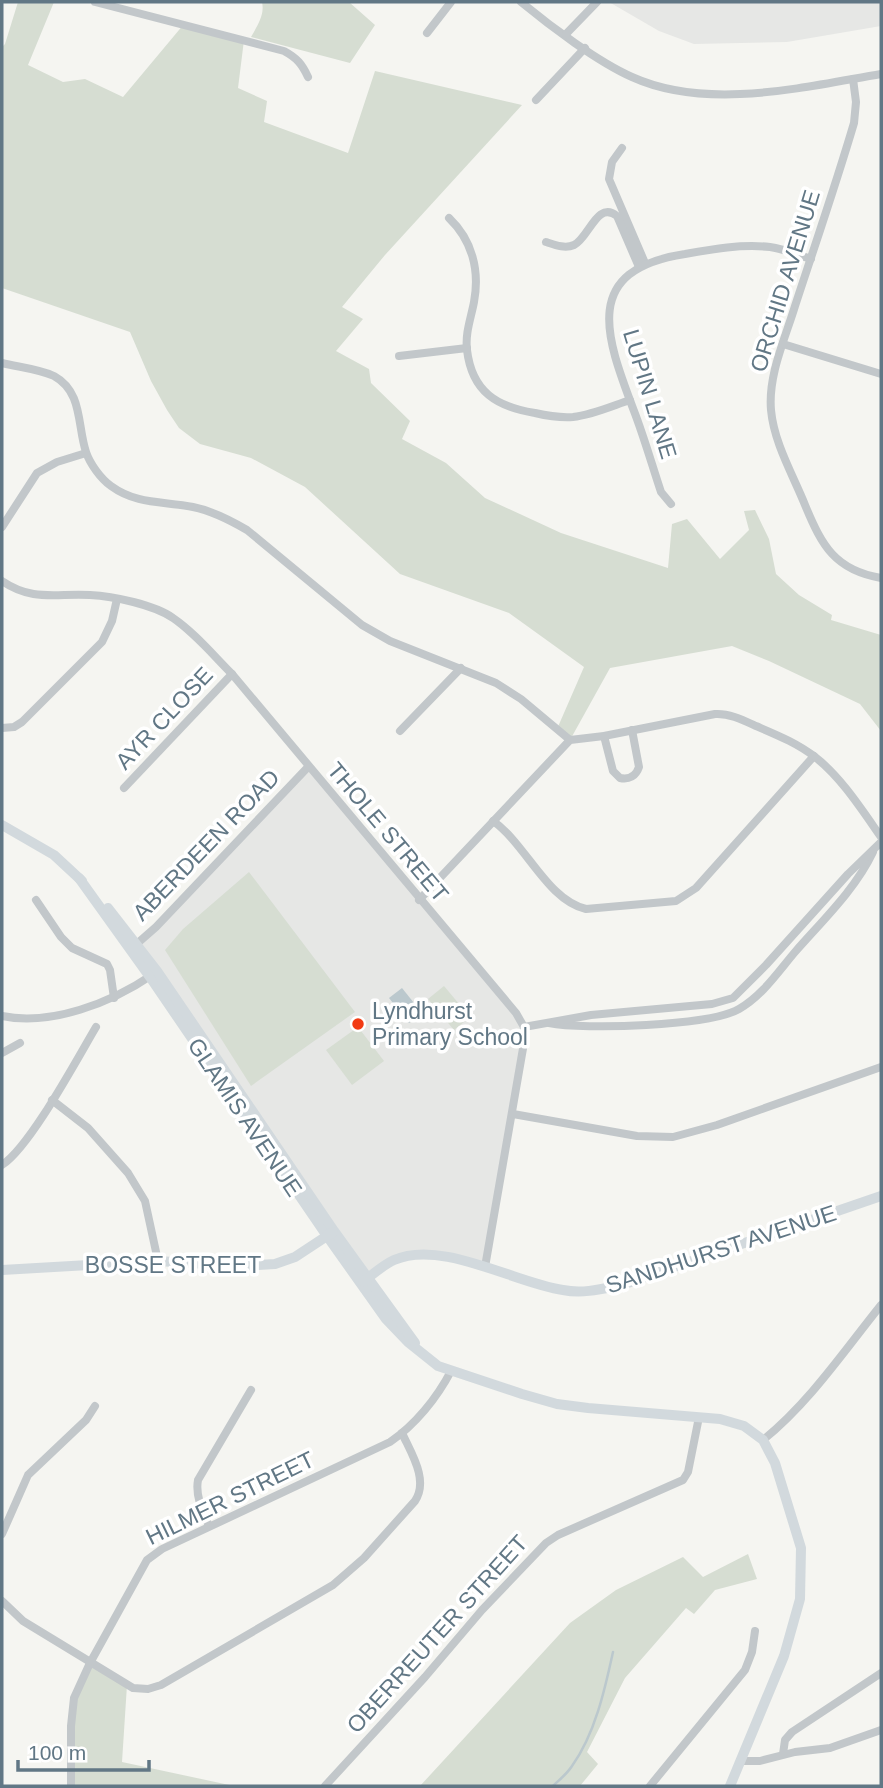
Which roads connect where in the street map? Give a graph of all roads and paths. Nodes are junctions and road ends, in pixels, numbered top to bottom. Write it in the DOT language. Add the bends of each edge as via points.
graph roads {
  1 [pos="95,2"];
  2 [pos="451,2"];
  3 [pos="521,2"];
  4 [pos="597,2"];
  5 [pos="427,33"];
  6 [pos="566,34"];
  7 [pos="585,48"];
  8 [pos="881,74"];
  9 [pos="308,77"];
  10 [pos="853,79"];
  11 [pos="536,100"];
  12 [pos="622,148"];
  13 [pos="449,218"];
  14 [pos="545,242"];
  15 [pos="811,259"];
  16 [pos="642,265"];
  17 [pos="783,344"];
  18 [pos="467,348"];
  19 [pos="399,356"];
  20 [pos="2,363"];
  21 [pos="881,374"];
  22 [pos="629,400"];
  23 [pos="86,453"];
  24 [pos="671,504"];
  25 [pos="2,527"];
  26 [pos="881,578"];
  27 [pos="2,581"];
  28 [pos="117,599"];
  29 [pos="461,668"];
  30 [pos="232,674"];
  31 [pos="2,728"];
  32 [pos="632,730"];
  33 [pos="400,731"];
  34 [pos="604,736"];
  35 [pos="570,740"];
  36 [pos="814,756"];
  37 [pos="308,767"];
  38 [pos="124,788"];
  39 [pos="493,821"];
  40 [pos="2,825"];
  41 [pos="881,840"];
  42 [pos="874,850"];
  43 [pos="36,900"];
  44 [pos="419,900"];
  45 [pos="133,947"];
  46 [pos="154,974"];
  47 [pos="114,998"];
  48 [pos="2,1016"];
  49 [pos="546,1023"];
  50 [pos="96,1027"];
  51 [pos="524,1027"];
  52 [pos="20,1043"];
  53 [pos="2,1053"];
  54 [pos="881,1067"];
  55 [pos="52,1100"];
  56 [pos="513,1114"];
  57 [pos="2,1165"];
  58 [pos="881,1196"];
  59 [pos="331,1233"];
  60 [pos="158,1261"];
  61 [pos="485,1267"];
  62 [pos="2,1270"];
  63 [pos="365,1281"];
  64 [pos="881,1305"];
  65 [pos="451,1371"];
  66 [pos="251,1390"];
  67 [pos="95,1406"];
  68 [pos="699,1418"];
  69 [pos="402,1433"];
  70 [pos="763,1440"];
  71 [pos="209,1526"];
  72 [pos="2,1534"];
  73 [pos="2,1601"];
  74 [pos="755,1631"];
  75 [pos="90,1663"];
  76 [pos="881,1673"];
  77 [pos="881,1730"];
  78 [pos="783,1754"];
  79 [pos="740,1760"];
  80 [pos="71,1786"];
  81 [pos="325,1786"];
  82 [pos="650,1786"];
  83 [pos="730,1786"];
  1 -- 9 [label="street" via="284,51 301,63"];
  2 -- 5 [label="street"];
  3 -- 6 [label="street"];
  4 -- 6 [label="street"];
  6 -- 7 [label="street"];
  7 -- 10 [label="street" via="631,77 718,94 759,93"];
  7 -- 11 [label="street"];
  8 -- 10 [label="street"];
  10 -- 15 [label="street, ORCHID AVENUE" via="854,122"];
  12 -- 16 [label="street" via="612,162 609,179"];
  13 -- 18 [label="street" via="465,237 475,268"];
  14 -- 16 [label="street" via="563,247 576,244 598,217 611,212"];
  15 -- 16 [label="street" via="773,248 736,246"];
  15 -- 17 [label="street, ORCHID AVENUE"];
  16 -- 22 [label="street, LUPIN LANE" via="614,291 608,319"];
  17 -- 21 [label="street"];
  17 -- 26 [label="street, ORCHID AVENUE" via="772,385 771,413 780,445 826,548 850,569"];
  18 -- 19 [label="street"];
  18 -- 22 [label="street" via="477,383 499,403 516,410 574,417"];
  20 -- 23 [label="street" via="52,375 69,389 78,409"];
  22 -- 24 [label="street, LUPIN LANE" via="660,492"];
  23 -- 25 [label="street" via="37,473"];
  23 -- 29 [label="street" via="107,482 125,495 205,510 234,522 362,625 390,641"];
  27 -- 28 [label="street, THOLE STREET" via="28,594"];
  28 -- 30 [label="street, THOLE STREET" via="171,616"];
  28 -- 31 [label="street" via="102,642 22,722"];
  29 -- 33 [label="street"];
  29 -- 35 [label="street" via="496,682"];
  30 -- 37 [label="street, THOLE STREET"];
  30 -- 38 [label="street, AYR CLOSE"];
  32 -- 34 [label="street"];
  32 -- 34 [label="street" via="639,767 628,779 613,771"];
  32 -- 36 [label="street" via="722,713 787,739"];
  34 -- 35 [label="street"];
  35 -- 39 [label="street"];
  36 -- 39 [label="street" via="696,888 676,901 576,906"];
  36 -- 41 [label="street"];
  37 -- 44 [label="street, THOLE STREET"];
  37 -- 45 [label="street, ABERDEEN ROAD"];
  39 -- 44 [label="street"];
  40 -- 45 [label="main road, GLAMIS AVENUE" via="54,855 91,888"];
  41 -- 42 [label="street"];
  42 -- 49 [label="street" via="733,998"];
  42 -- 49 [label="street" via="846,893 740,1009 715,1017 612,1027"];
  43 -- 47 [label="street" via="72,948 107,964"];
  44 -- 51 [label="street, THOLE STREET"];
  45 -- 46 [label="main road, GLAMIS AVENUE"];
  46 -- 47 [label="street"];
  46 -- 59 [label="main road, GLAMIS AVENUE"];
  47 -- 48 [label="street" via="38,1019"];
  49 -- 51 [label="street"];
  50 -- 55 [label="street"];
  51 -- 56 [label="street"];
  52 -- 53 [label="street"];
  54 -- 56 [label="street" via="673,1137 637,1136"];
  55 -- 57 [label="street" via="18,1150"];
  55 -- 60 [label="street" via="88,1128 128,1173 145,1201"];
  56 -- 61 [label="street"];
  58 -- 61 [label="main road, SANDHURST AVENUE" via="604,1289 564,1291"];
  59 -- 60 [label="main road, BOSSE STREET" via="295,1257 275,1264"];
  59 -- 63 [label="main road, GLAMIS AVENUE"];
  60 -- 62 [label="main road, BOSSE STREET"];
  61 -- 63 [label="main road, SANDHURST AVENUE" via="443,1256 409,1255"];
  63 -- 65 [label="main road, GLAMIS AVENUE" via="419,1350"];
  64 -- 70 [label="street" via="789,1417"];
  65 -- 68 [label="main road, GLAMIS AVENUE" via="557,1404"];
  65 -- 69 [label="street, HILMER STREET"];
  66 -- 71 [label="street" via="198,1480 197,1491"];
  67 -- 72 [label="street" via="29,1475"];
  68 -- 70 [label="main road, GLAMIS AVENUE" via="736,1423"];
  68 -- 81 [label="street, OBERREUTER STREET" via="683,1480 546,1543"];
  69 -- 71 [label="street, HILMER STREET"];
  69 -- 75 [label="street" via="421,1484 418,1496 364,1558 333,1585 154,1687 137,1689"];
  70 -- 79 [label="main road" via="796,1531 802,1579 792,1634"];
  71 -- 75 [label="street, HILMER STREET" via="147,1560"];
  73 -- 75 [label="street" via="23,1622"];
  74 -- 82 [label="street" via="745,1670"];
  75 -- 80 [label="street, HILMER STREET" via="73,1707"];
  76 -- 78 [label="street" via="792,1732"];
  77 -- 78 [label="street" via="830,1748"];
  78 -- 79 [label="street"];
  79 -- 83 [label="main road"];
}
